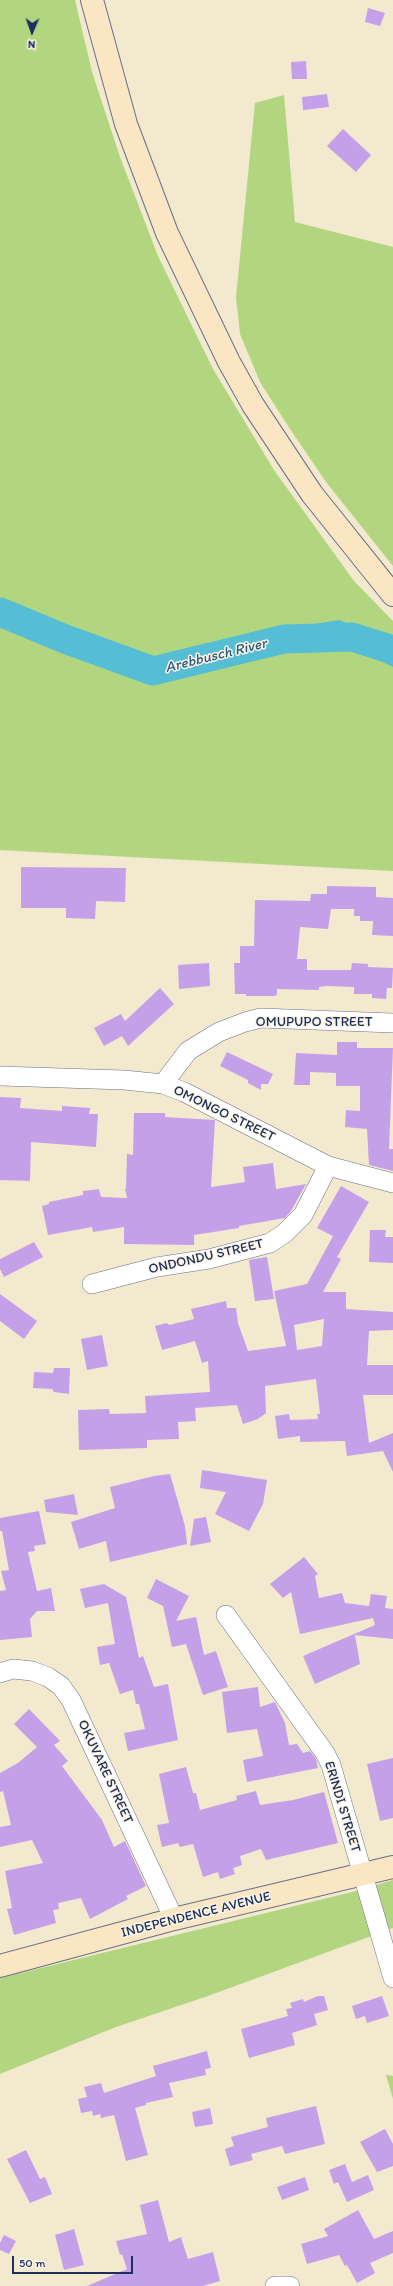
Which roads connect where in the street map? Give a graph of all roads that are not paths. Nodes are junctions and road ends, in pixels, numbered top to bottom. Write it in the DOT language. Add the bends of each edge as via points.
graph roads {
  1 [pos="92,0"];
  2 [pos="393,595"];
  3 [pos="393,1023"];
  4 [pos="0,1076"];
  5 [pos="163,1084"];
  6 [pos="328,1166"];
  7 [pos="393,1182"];
  8 [pos="92,1284"];
  9 [pos="226,1615"];
  10 [pos="0,1672"];
  11 [pos="393,1867"];
  12 [pos="364,1875"];
  13 [pos="174,1919"];
  14 [pos="0,1966"];
  15 [pos="393,1978"];
  16 [pos="276,2286"];
  17 [pos="290,2286"];
  1 -- 2 [label="main road" via="126,124 167,233 229,362 253,405 312,494"];
  3 -- 5 [label="street, OMUPUPO STREET" via="261,1018 245,1022 219,1032 188,1051"];
  4 -- 5 [label="street, OMONGO STREET" via="124,1080"];
  5 -- 6 [label="street, OMONGO STREET" via="184,1092"];
  6 -- 7 [label="street, OMONGO STREET"];
  6 -- 8 [label="street, ONDONDU STREET" via="303,1215 285,1233 270,1242 209,1259 157,1268"];
  9 -- 12 [label="street, ERINDI STREET" via="325,1753"];
  10 -- 13 [label="street, OKUVARE STREET" via="13,1669 32,1671 48,1677 61,1686 71,1700"];
  11 -- 12 [label="main road, INDEPENDENCE AVENUE"];
  12 -- 13 [label="main road, INDEPENDENCE AVENUE"];
  12 -- 15 [label="street, ERINDI STREET"];
  13 -- 14 [label="main road, INDEPENDENCE AVENUE"];
  16 -- 17 [label="street"];
}
